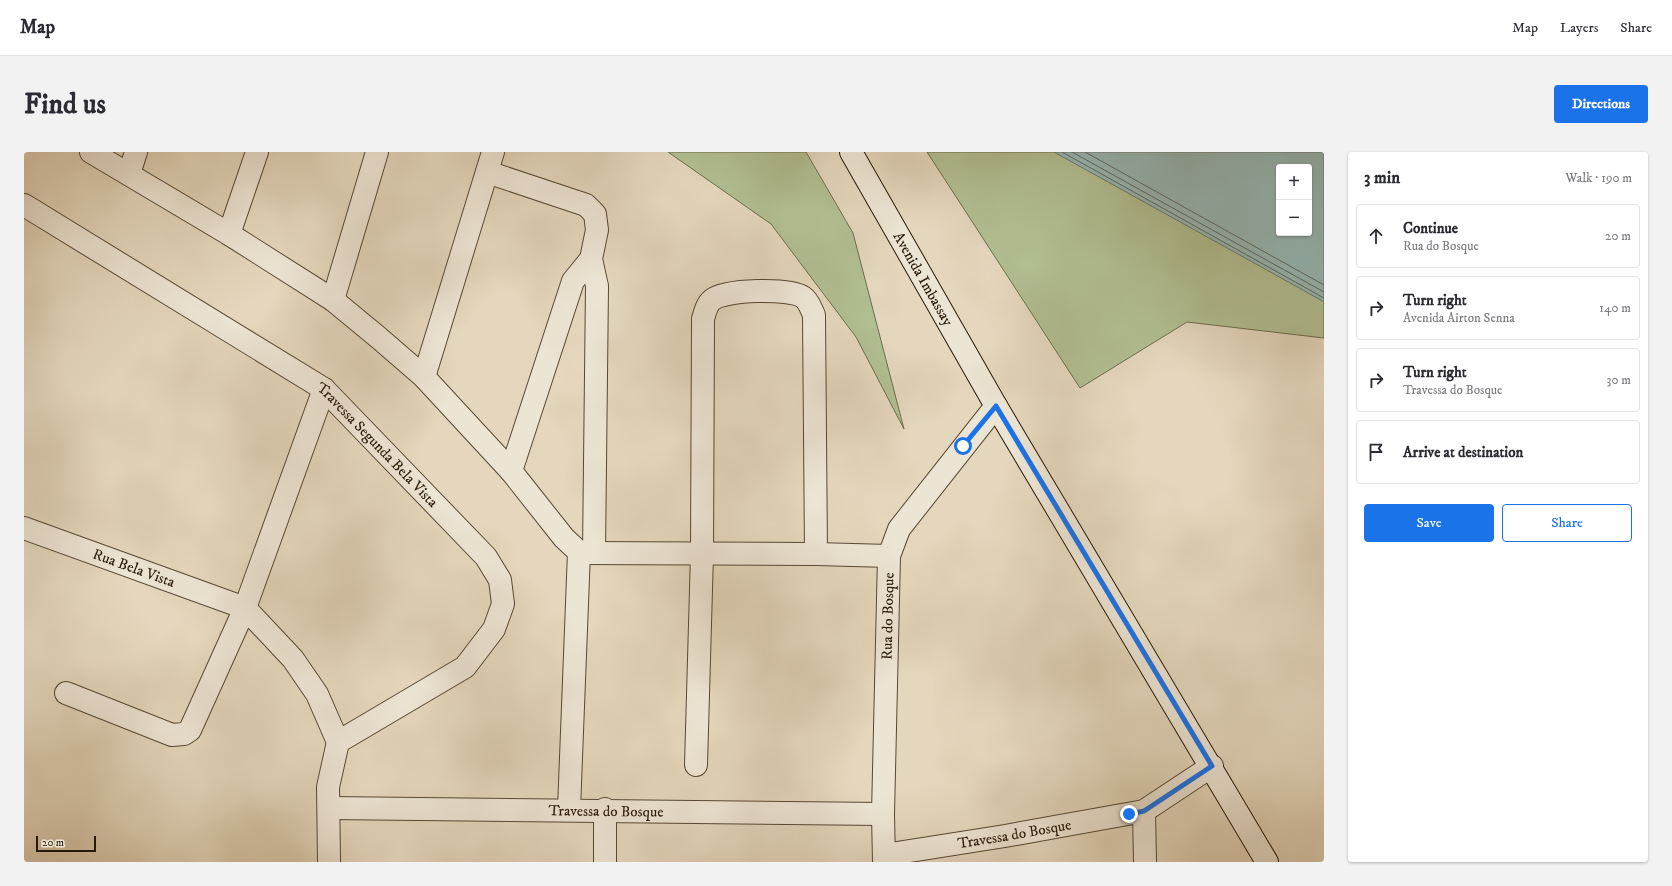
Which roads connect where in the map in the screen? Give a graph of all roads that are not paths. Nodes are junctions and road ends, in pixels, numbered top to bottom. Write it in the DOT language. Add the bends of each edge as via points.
graph roads {
  1 [pos="91,152"];
  2 [pos="136,152"];
  3 [pos="257,152"];
  4 [pos="377,152"];
  5 [pos="851,152"];
  6 [pos="490,162"];
  7 [pos="129,174"];
  8 [pos="24,205"];
  9 [pos="230,234"];
  10 [pos="591,259"];
  11 [pos="333,300"];
  12 [pos="424,377"];
  13 [pos="324,388"];
  14 [pos="996,406"];
  15 [pos="512,471"];
  16 [pos="24,528"];
  17 [pos="586,553"];
  18 [pos="702,554"];
  19 [pos="816,554"];
  20 [pos="889,556"];
  21 [pos="245,608"];
  22 [pos="66,693"];
  23 [pos="338,742"];
  24 [pos="696,765"];
  25 [pos="1212,766"];
  26 [pos="329,808"];
  27 [pos="569,809"];
  28 [pos="605,809"];
  29 [pos="1144,811"];
  30 [pos="882,814"];
  31 [pos="884,858"];
  32 [pos="329,862"];
  33 [pos="605,862"];
  34 [pos="1145,862"];
  35 [pos="1267,862"];
  1 -- 7 [label="street"];
  2 -- 7 [label="street"];
  3 -- 9 [label="street"];
  4 -- 11 [label="street"];
  5 -- 14 [label="street, Avenida Imbassay"];
  6 -- 10 [label="street" via="586,205 595,214 597,230"];
  6 -- 12 [label="street"];
  7 -- 9 [label="street"];
  8 -- 13 [label="street, Travessa Segunda Bela Vista"];
  9 -- 11 [label="street"];
  10 -- 15 [label="street" via="573,281"];
  10 -- 17 [label="street" via="597,286"];
  11 -- 12 [label="street"];
  12 -- 15 [label="street"];
  13 -- 21 [label="street"];
  13 -- 23 [label="street, Travessa Segunda Bela Vista" via="486,557 500,580 503,604 494,629 464,666"];
  14 -- 20 [label="street, Rua do Bosque" via="899,530"];
  14 -- 25 [label="street, Avenida Imbassay"];
  15 -- 17 [label="street" via="564,538"];
  16 -- 21 [label="street, Rua Bela Vista"];
  17 -- 18 [label="street"];
  17 -- 27 [label="street"];
  18 -- 19 [label="street"];
  18 -- 19 [label="street" via="703,319 706,308 719,296 736,292 783,292 803,296 814,315"];
  18 -- 24 [label="street"];
  19 -- 20 [label="street"];
  20 -- 30 [label="street, Rua do Bosque"];
  21 -- 22 [label="street" via="190,730 184,734 172,735"];
  21 -- 23 [label="street, Rua Bela Vista" via="294,659 317,694"];
  23 -- 26 [label="street" via="328,787"];
  25 -- 29 [label="street, Travessa do Bosque"];
  25 -- 35 [label="street, Avenida Imbassay"];
  26 -- 27 [label="street, Travessa do Bosque"];
  26 -- 32 [label="street"];
  27 -- 28 [label="street, Travessa do Bosque"];
  28 -- 30 [label="street, Travessa do Bosque"];
  28 -- 33 [label="street"];
  29 -- 31 [label="street, Travessa do Bosque"];
  29 -- 34 [label="street"];
  30 -- 31 [label="street, Rua do Bosque"];
}
